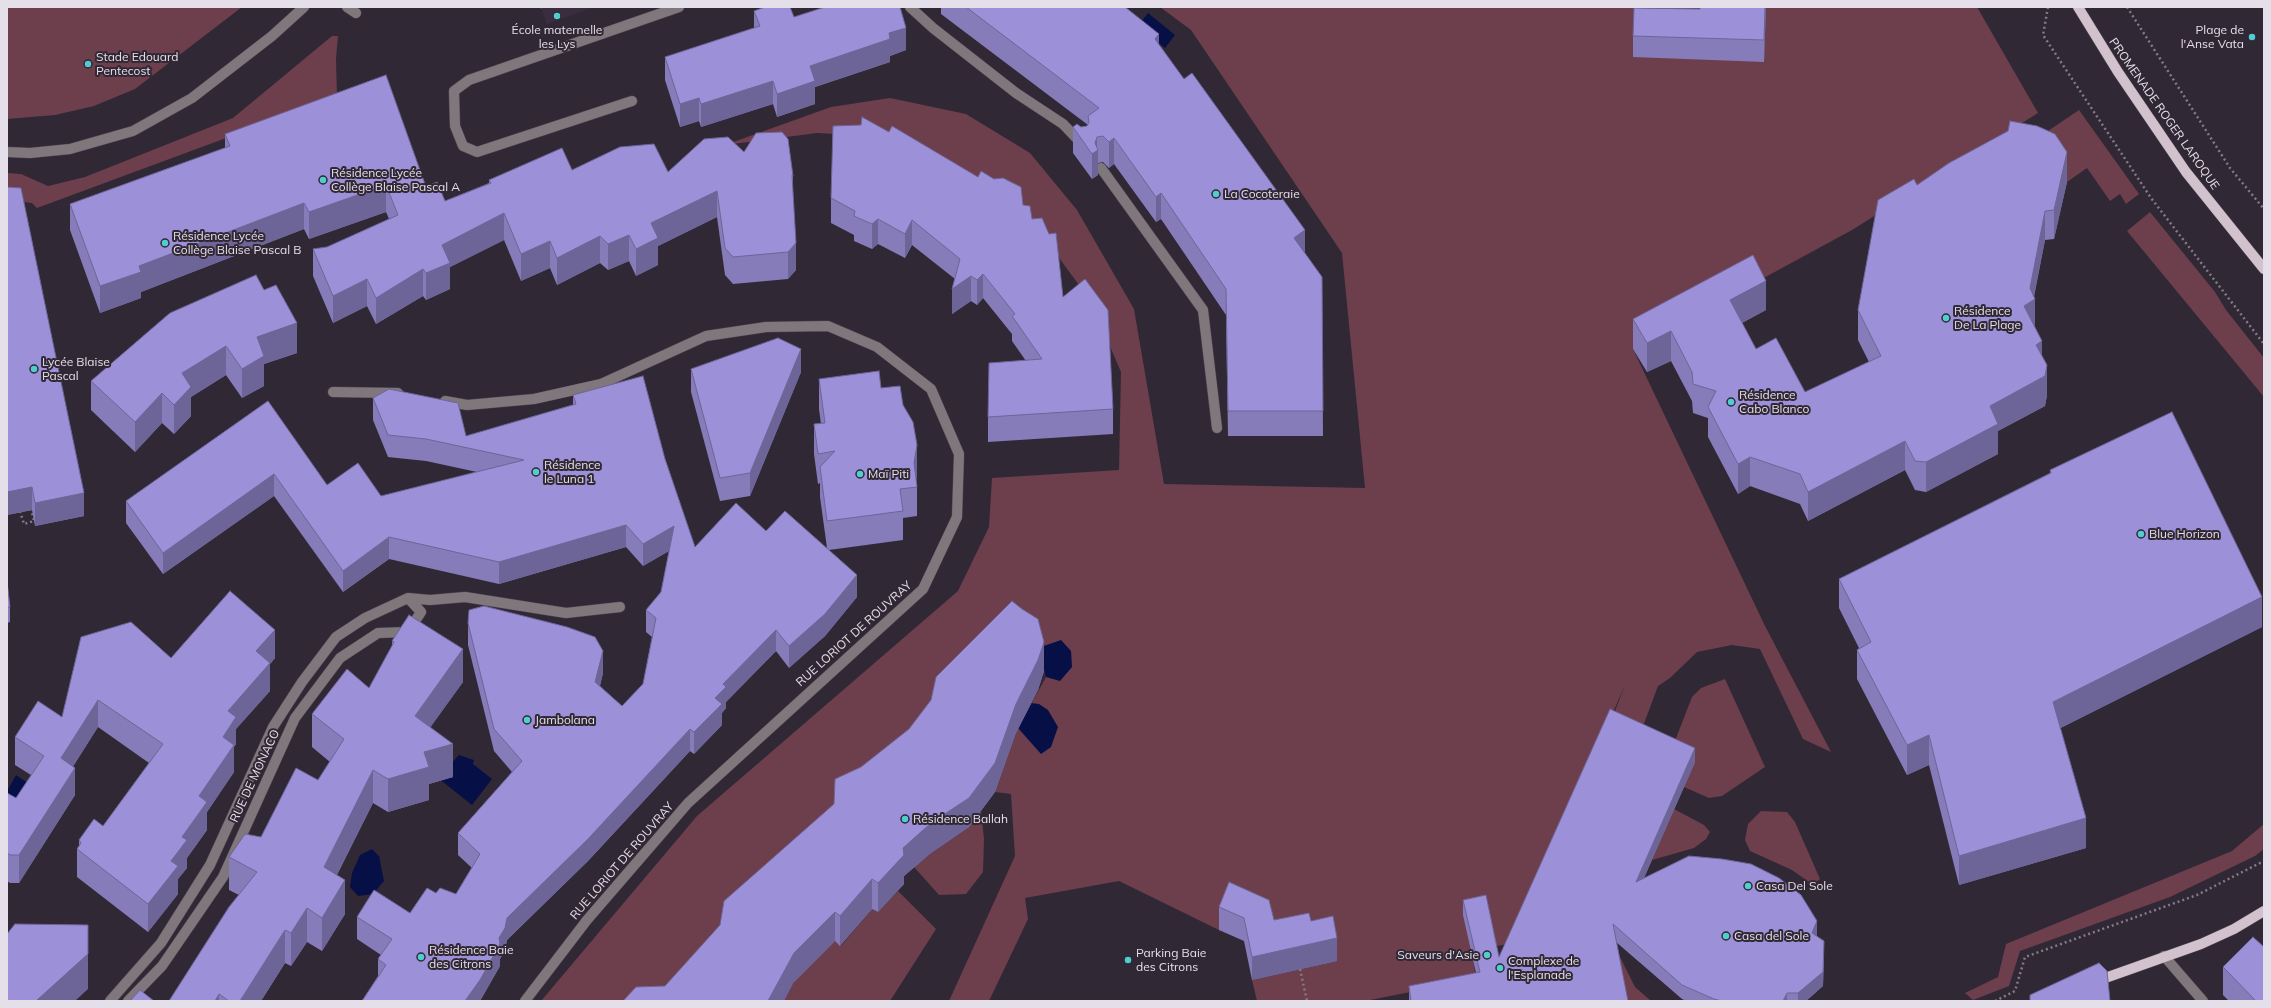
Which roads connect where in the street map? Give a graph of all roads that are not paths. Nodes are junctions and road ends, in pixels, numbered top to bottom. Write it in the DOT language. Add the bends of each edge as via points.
graph roads {
  1 [pos="304,7"];
  2 [pos="347,7"];
  3 [pos="356,7"];
  4 [pos="679,7"];
  5 [pos="910,7"];
  6 [pos="2078,7"];
  7 [pos="632,101"];
  8 [pos="1083,146"];
  9 [pos="7,152"];
  10 [pos="1102,168"];
  11 [pos="2264,269"];
  12 [pos="333,392"];
  13 [pos="407,395"];
  14 [pos="437,400"];
  15 [pos="1217,428"];
  16 [pos="408,598"];
  17 [pos="620,607"];
  18 [pos="2264,911"];
  19 [pos="2164,956"];
  20 [pos="2082,986"];
  21 [pos="110,1001"];
  22 [pos="128,1001"];
  23 [pos="525,1001"];
  24 [pos="2203,1001"];
  1 -- 9 [label="street" via="272,36 192,98 133,131 70,149 30,153"];
  2 -- 3 [label="street" via="356,13"];
  4 -- 7 [label="street" via="469,80 454,91 454,126 463,146 478,152"];
  5 -- 8 [label="street" via="932,28 1016,93 1063,124"];
  6 -- 11 [label="main road, PROMENADE ROGER LAROQUE" via="2118,72 2186,172"];
  10 -- 15 [label="street" via="1203,310"];
  12 -- 13 [label="street" via="392,392"];
  14 -- 23 [label="street, RUE LORIOT DE ROUVRAY" via="467,405 534,399 601,384 706,336 766,327 828,326 876,347 931,389 959,454 957,517 923,589 688,804 586,920"];
  16 -- 17 [label="street" via="430,600 465,597 566,613"];
  16 -- 21 [label="street, RUE DE MONACO" via="365,618 336,637 302,682 274,728 210,865 161,943"];
  16 -- 22 [label="street, RUE DE MONACO" via="421,612 408,632 378,633 340,658 296,718 223,877 162,966"];
  18 -- 19 [label="main road" via="2220,936"];
  19 -- 20 [label="main road"];
  19 -- 24 [label="street"];
}
